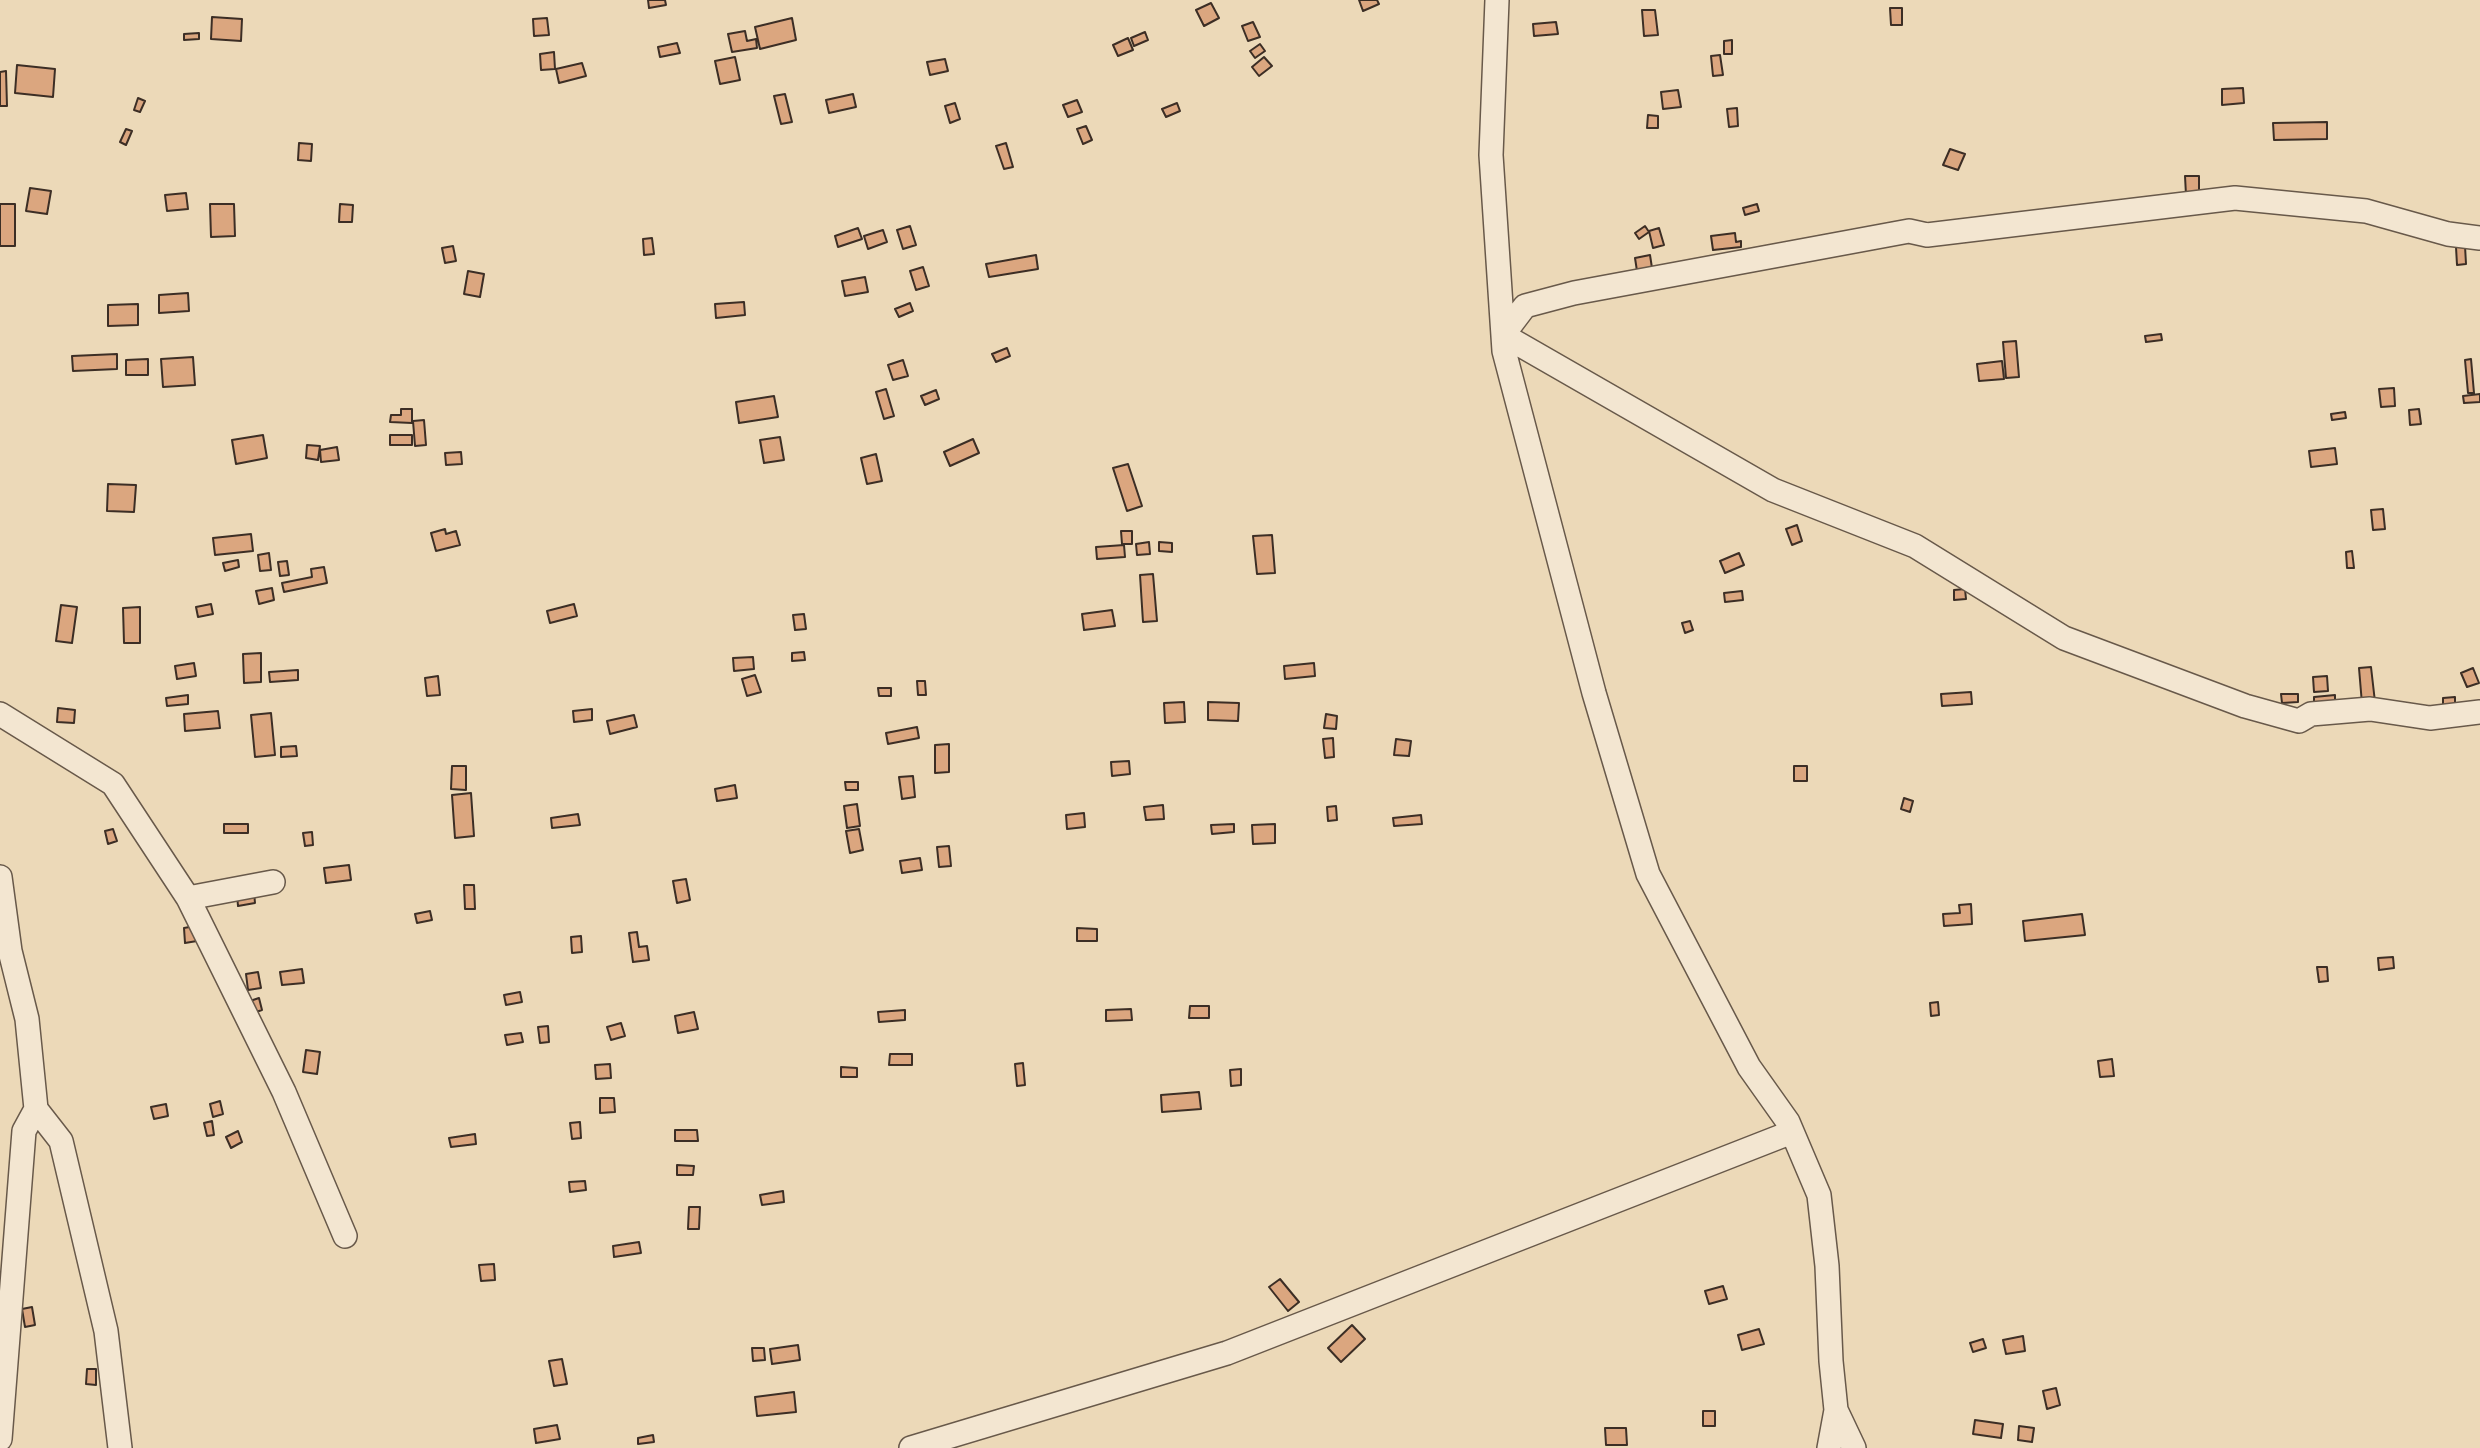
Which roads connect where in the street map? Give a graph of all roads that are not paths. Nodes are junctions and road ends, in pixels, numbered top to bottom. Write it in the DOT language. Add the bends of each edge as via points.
graph roads {
  1 [pos="1497,0"];
  2 [pos="2480,238"];
  3 [pos="1503,335"];
  4 [pos="2480,712"];
  5 [pos="0,714"];
  6 [pos="0,877"];
  7 [pos="273,882"];
  8 [pos="188,898"];
  9 [pos="36,1109"];
  10 [pos="1792,1132"];
  11 [pos="345,1236"];
  12 [pos="1836,1410"];
  13 [pos="0,1439"];
  14 [pos="120,1448"];
  15 [pos="911,1448"];
  16 [pos="1829,1448"];
  17 [pos="1854,1448"];
  1 -- 3 [label="street" via="1491,155"];
  2 -- 3 [label="street" via="2366,211 2235,198 1927,235 1909,232 1614,286 1525,306"];
  3 -- 4 [label="street" via="1773,490 1915,546 2064,638 2245,706 2299,721 2311,714 2370,709 2430,718"];
  3 -- 10 [label="street" via="1594,693 1648,874 1749,1067"];
  5 -- 8 [label="street" via="113,784"];
  6 -- 9 [label="street" via="10,951 27,1019"];
  7 -- 8 [label="street"];
  8 -- 11 [label="street" via="284,1093"];
  9 -- 13 [label="street" via="24,1131"];
  9 -- 14 [label="street" via="61,1141 106,1331"];
  10 -- 12 [label="street" via="1819,1195"];
  10 -- 15 [label="street" via="1227,1353"];
  12 -- 16 [label="street"];
  12 -- 17 [label="street"];
}
